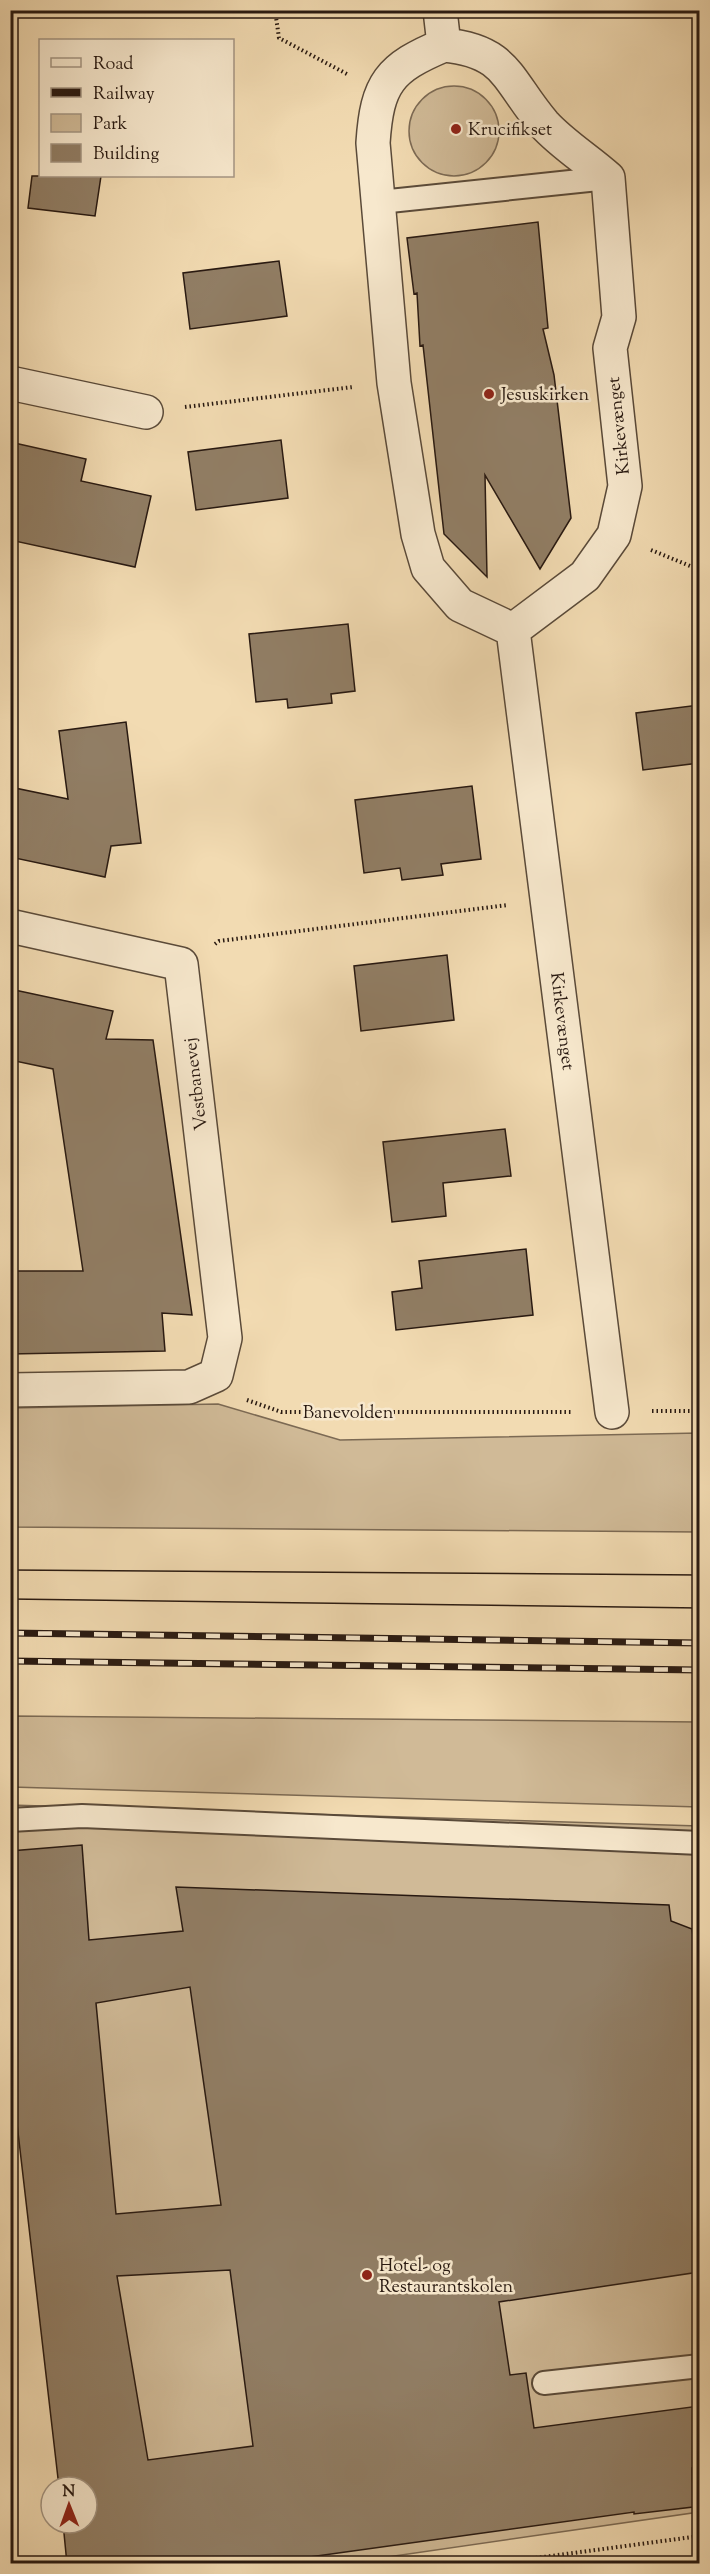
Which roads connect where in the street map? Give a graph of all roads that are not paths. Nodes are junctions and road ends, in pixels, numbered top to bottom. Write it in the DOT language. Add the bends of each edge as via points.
graph roads {
  1 [pos="440,10"];
  2 [pos="444,45"];
  3 [pos="608,177"];
  4 [pos="380,202"];
  5 [pos="10,383"];
  6 [pos="146,412"];
  7 [pos="513,630"];
  8 [pos="10,926"];
  9 [pos="10,1390"];
  10 [pos="612,1412"];
  11 [pos="10,1820"];
  12 [pos="699,1845"];
  13 [pos="699,2366"];
  14 [pos="544,2383"];
  1 -- 2 [label="street"];
  2 -- 3 [label="street" via="482,52 499,63 546,126"];
  2 -- 4 [label="street" via="396,71 382,92 373,143"];
  3 -- 4 [label="lane"];
  3 -- 7 [label="street, Kirkevænget" via="619,317 610,348 625,486 614,535 585,576"];
  4 -- 7 [label="street" via="394,383 418,534 428,568 460,605"];
  5 -- 6 [label="street"];
  7 -- 10 [label="street, Kirkevænget"];
  8 -- 9 [label="street, Vestbanevej" via="181,964 225,1338 216,1375 189,1387"];
  11 -- 12 [label="lane" via="82,1816"];
  13 -- 14 [label="lane"];
}
